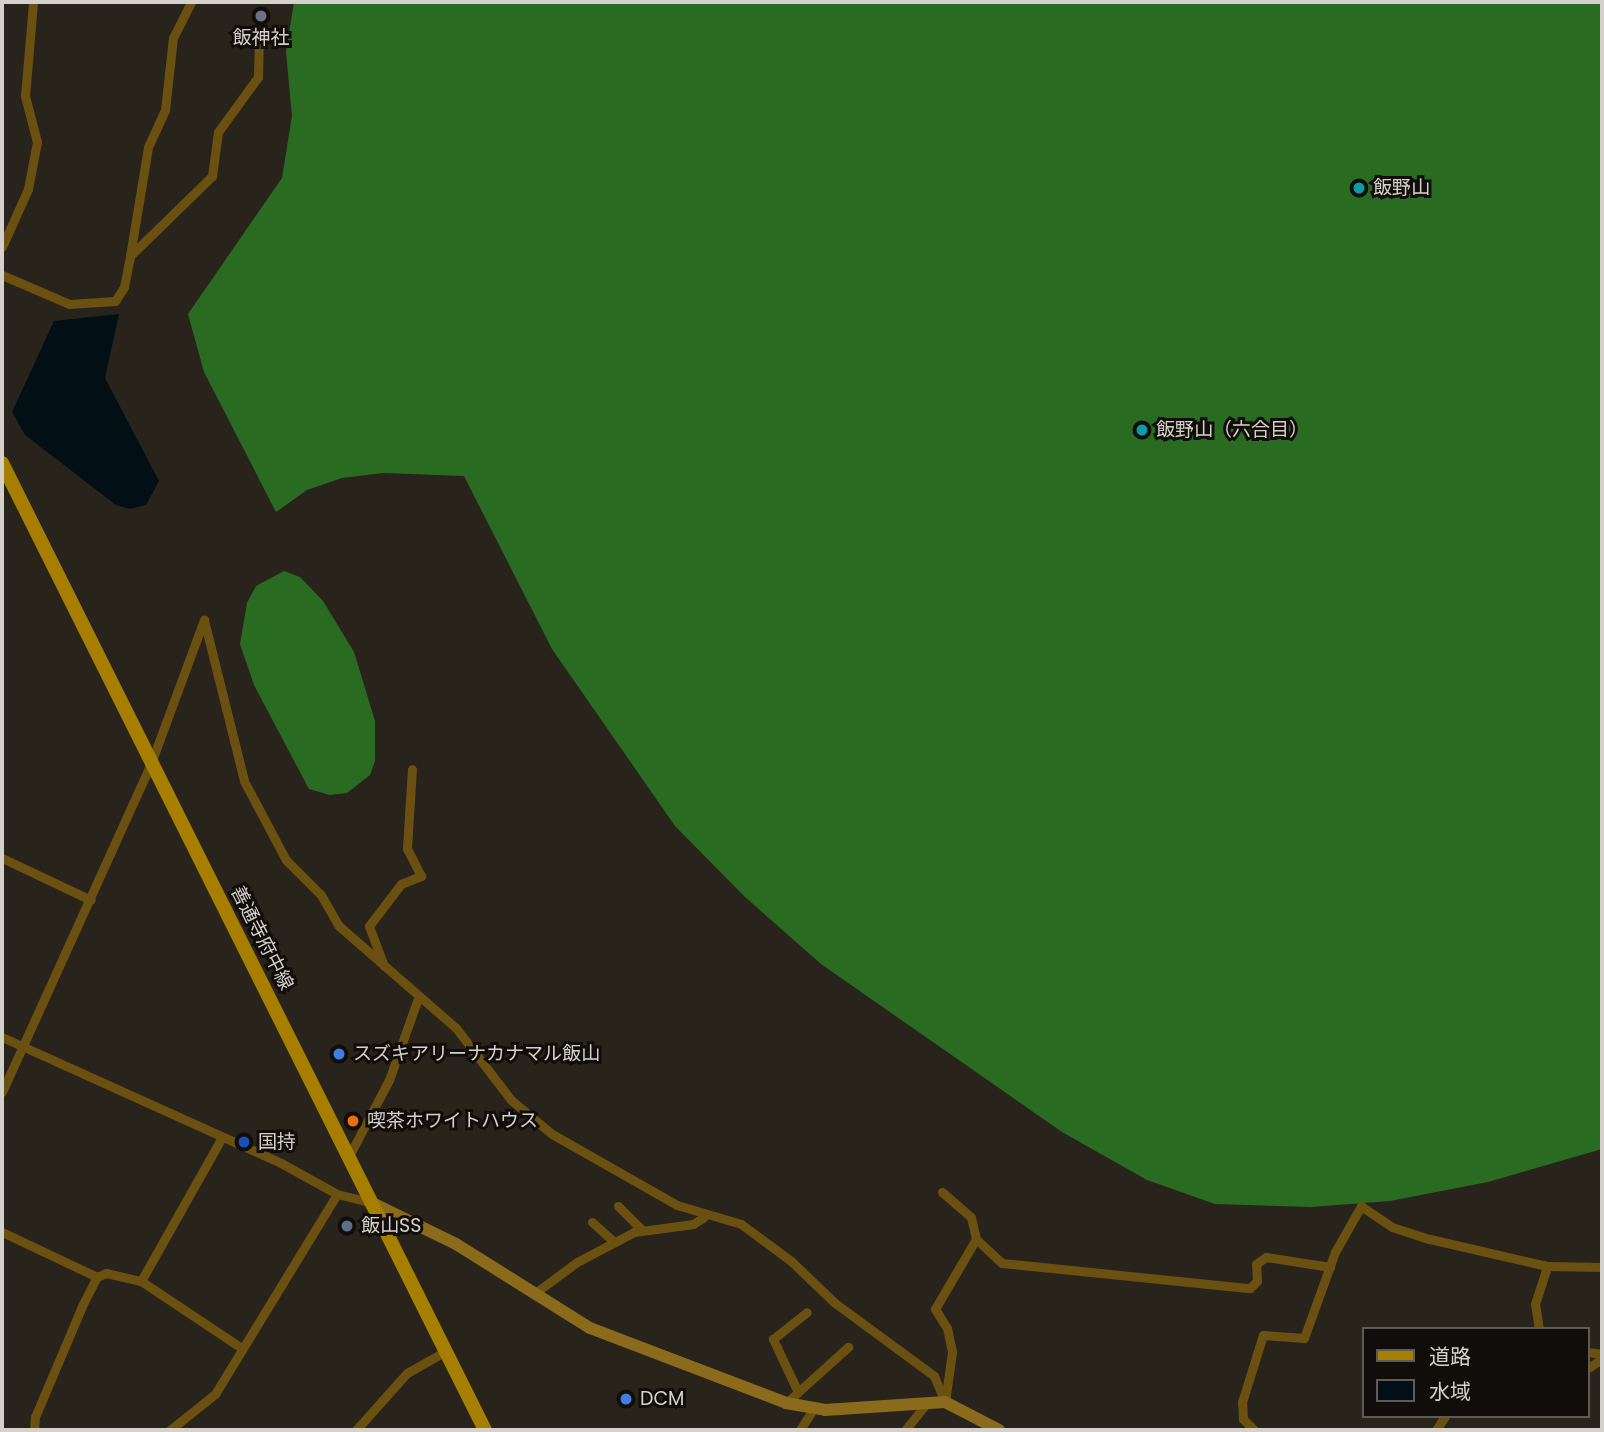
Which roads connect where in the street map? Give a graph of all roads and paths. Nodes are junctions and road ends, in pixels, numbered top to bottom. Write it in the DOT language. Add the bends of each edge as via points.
graph roads {
  1 [pos="33,2"];
  2 [pos="191,2"];
  3 [pos="259,36"];
  4 [pos="2,247"];
  5 [pos="130,256"];
  6 [pos="2,275"];
  7 [pos="2,463"];
  8 [pos="151,763"];
  9 [pos="412,769"];
  10 [pos="2,858"];
  11 [pos="91,900"];
  12 [pos="384,966"];
  13 [pos="418,998"];
  14 [pos="2,1037"];
  15 [pos="20,1046"];
  16 [pos="2,1092"];
  17 [pos="221,1139"];
  18 [pos="348,1157"];
  19 [pos="942,1192"];
  20 [pos="337,1194"];
  21 [pos="370,1202"];
  22 [pos="618,1206"];
  23 [pos="705,1217"];
  24 [pos="592,1222"];
  25 [pos="643,1231"];
  26 [pos="2,1232"];
  27 [pos="976,1239"];
  28 [pos="614,1242"];
  29 [pos="1547,1266"];
  30 [pos="1330,1267"];
  31 [pos="1602,1267"];
  32 [pos="97,1277"];
  33 [pos="141,1281"];
  34 [pos="535,1293"];
  35 [pos="807,1312"];
  36 [pos="1539,1327"];
  37 [pos="240,1347"];
  38 [pos="848,1347"];
  39 [pos="446,1351"];
  40 [pos="798,1392"];
  41 [pos="928,1402"];
  42 [pos="945,1402"];
  43 [pos="786,1403"];
  44 [pos="813,1409"];
  45 [pos="34,1430"];
  46 [pos="170,1430"];
  47 [pos="356,1430"];
  48 [pos="485,1430"];
  49 [pos="800,1430"];
  50 [pos="905,1430"];
  51 [pos="999,1430"];
  52 [pos="1254,1430"];
  1 -- 4 [label="street" via="25,96 37,142 28,189"];
  2 -- 5 [label="street" via="173,38 164,110 148,147"];
  3 -- 5 [label="street" via="258,77 218,132 212,176"];
  5 -- 6 [label="street" via="124,286 115,301 69,304"];
  7 -- 8 [label="main road, 善通寺府中線"];
  8 -- 11 [label="street"];
  8 -- 12 [label="street" via="204,620 237,757 254,804 286,860 321,895 339,926"];
  8 -- 18 [label="main road, 善通寺府中線"];
  9 -- 12 [label="street" via="407,848 421,876 401,884 369,926"];
  10 -- 11 [label="street"];
  11 -- 15 [label="street"];
  12 -- 13 [label="street"];
  13 -- 18 [label="street" via="389,1080"];
  13 -- 23 [label="street" via="456,1028 511,1100 552,1135"];
  14 -- 15 [label="street"];
  15 -- 16 [label="street"];
  15 -- 17 [label="street"];
  17 -- 20 [label="street" via="281,1163"];
  17 -- 33 [label="street"];
  18 -- 21 [label="main road, 善通寺府中線"];
  19 -- 27 [label="street" via="971,1217"];
  20 -- 21 [label="street"];
  20 -- 37 [label="street" via="279,1294"];
  21 -- 34 [label="street" via="456,1244"];
  21 -- 39 [label="main road, 善通寺府中線"];
  22 -- 25 [label="street"];
  23 -- 25 [label="street" via="693,1224"];
  23 -- 42 [label="street" via="741,1224 766,1241 835,1303 934,1376"];
  24 -- 28 [label="street"];
  25 -- 28 [label="street"];
  26 -- 32 [label="street"];
  27 -- 30 [label="street" via="1002,1263 1250,1288 1257,1281 1256,1264 1266,1257"];
  27 -- 42 [label="street" via="935,1308 947,1328 952,1352"];
  28 -- 34 [label="street"];
  29 -- 30 [label="street" via="1404,1231 1361,1206"];
  29 -- 31 [label="street"];
  29 -- 36 [label="street" via="1535,1304"];
  30 -- 52 [label="street" via="1304,1338 1264,1335 1242,1402 1243,1419"];
  32 -- 33 [label="street" via="128,1275"];
  32 -- 45 [label="street" via="35,1417"];
  33 -- 37 [label="street"];
  34 -- 43 [label="street" via="590,1328"];
  35 -- 40 [label="street" via="773,1339"];
  37 -- 46 [label="street" via="215,1394"];
  38 -- 40 [label="street"];
  39 -- 47 [label="street" via="407,1373"];
  39 -- 48 [label="main road, 善通寺府中線"];
  40 -- 43 [label="street"];
  41 -- 42 [label="street"];
  41 -- 44 [label="street"];
  41 -- 50 [label="street"];
  42 -- 51 [label="street"];
  43 -- 44 [label="street"];
  44 -- 49 [label="street"];
}
